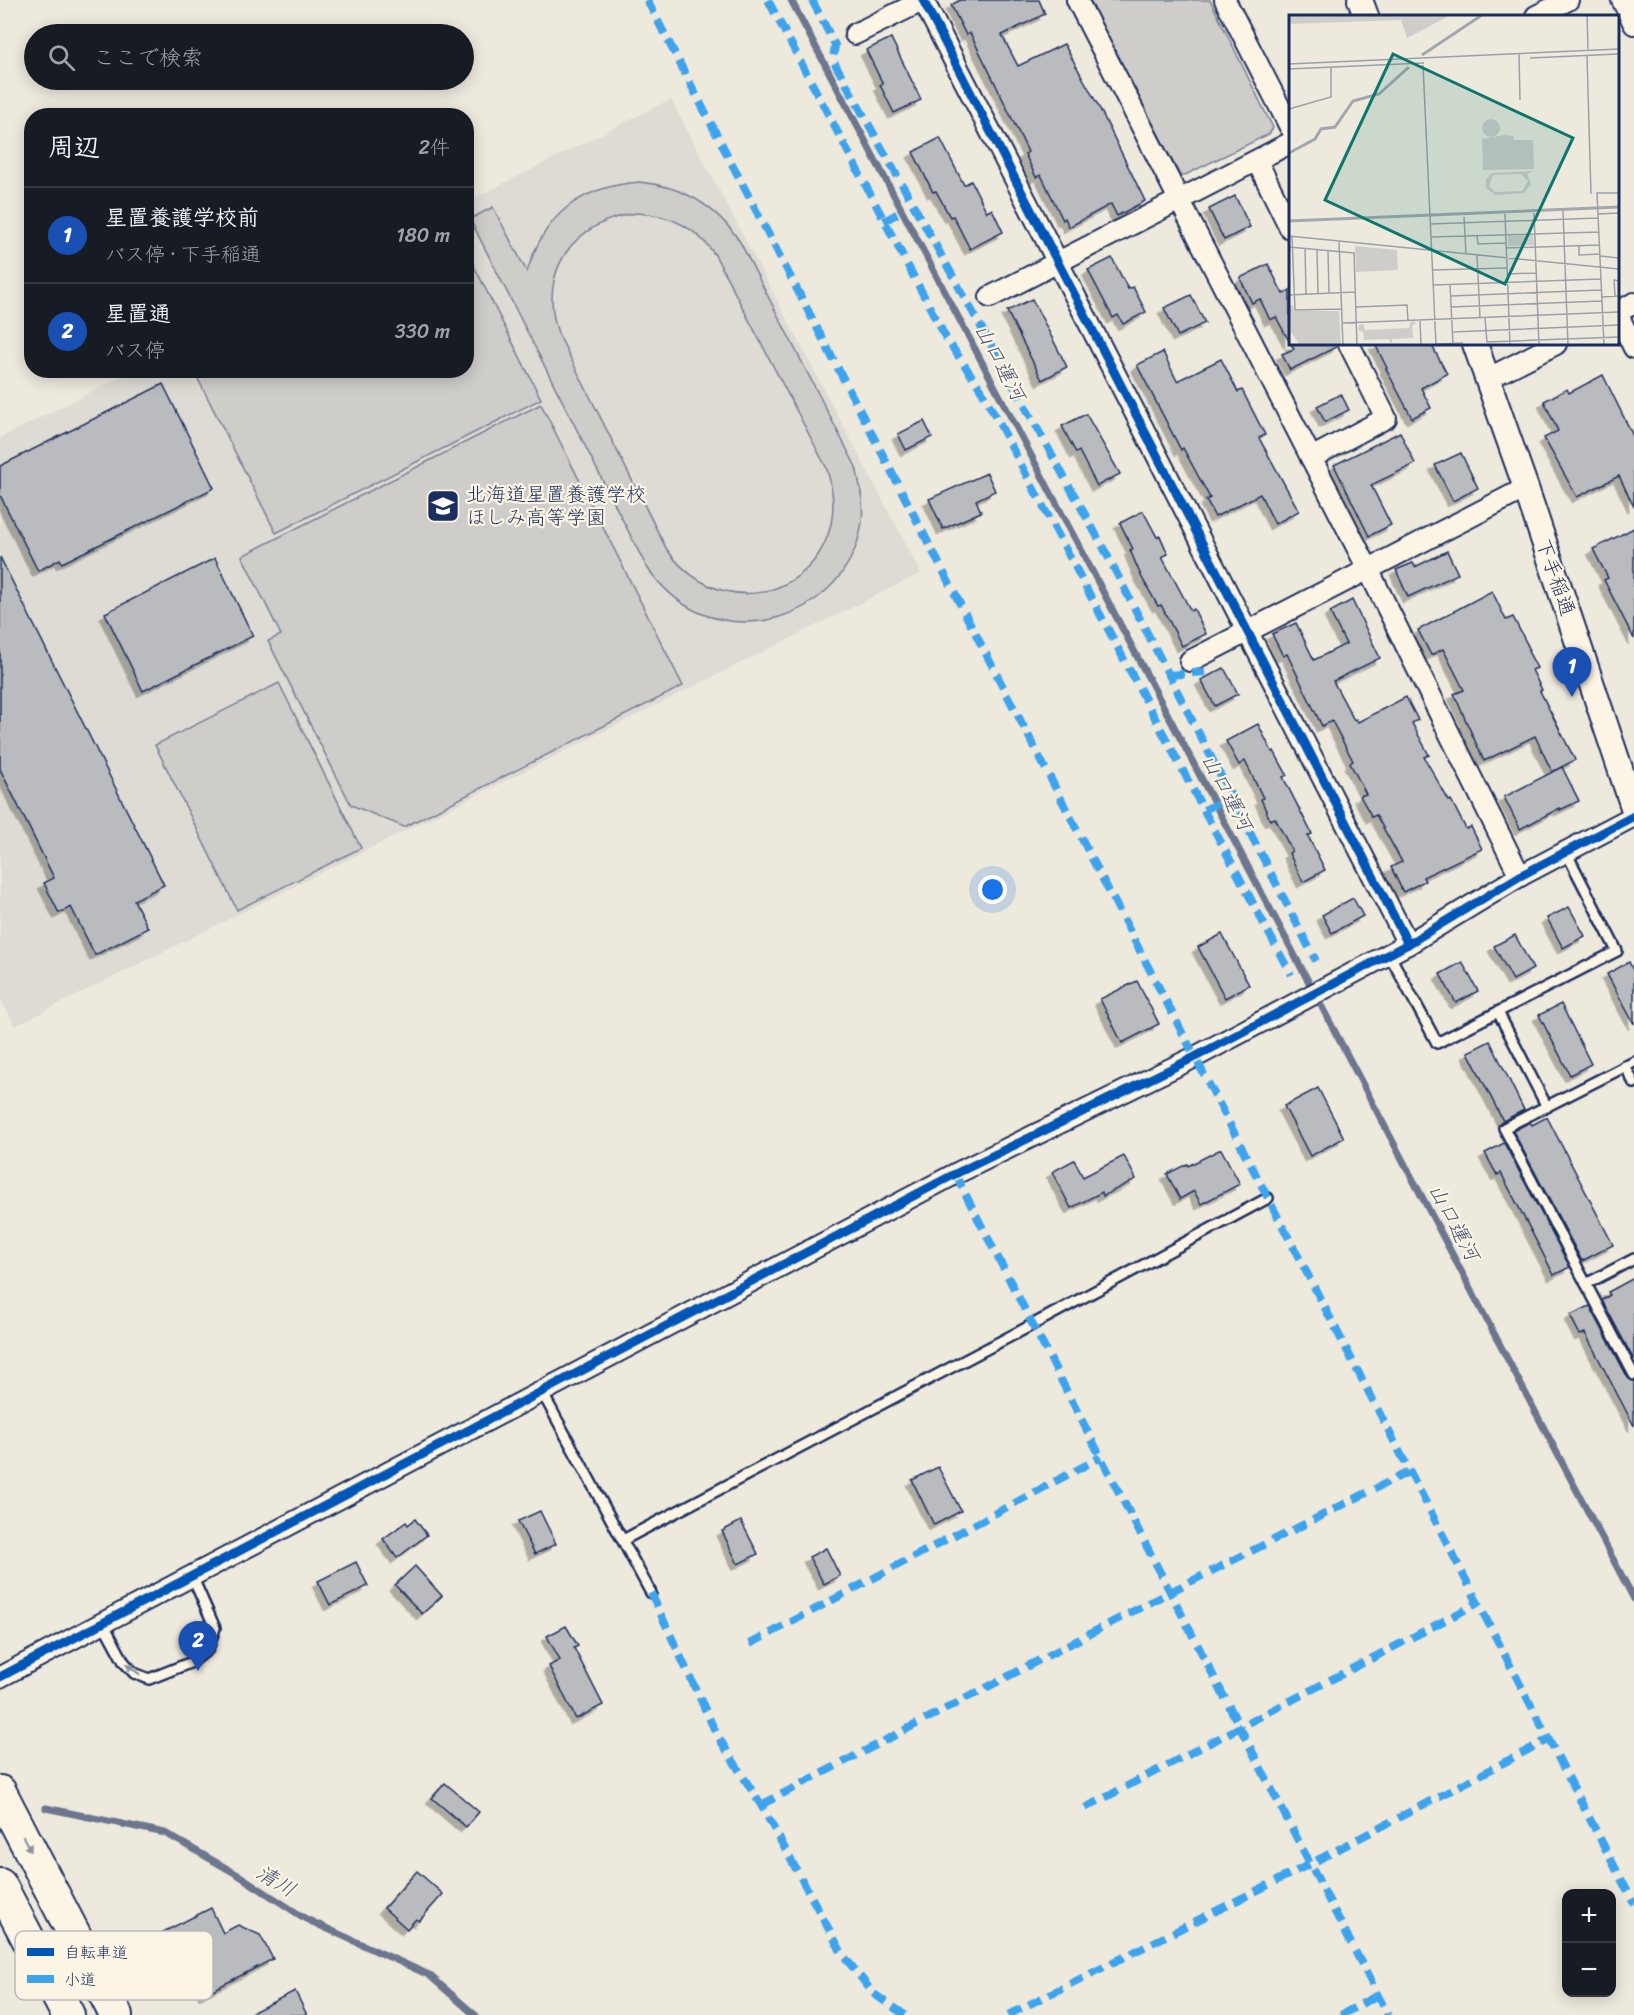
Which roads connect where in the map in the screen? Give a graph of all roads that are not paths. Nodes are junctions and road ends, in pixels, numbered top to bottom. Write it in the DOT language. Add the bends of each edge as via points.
graph roads {
  1 [pos="923,0"];
  2 [pos="1077,0"];
  3 [pos="1225,0"];
  4 [pos="1360,0"];
  5 [pos="1526,0"];
  6 [pos="1568,0"];
  7 [pos="1622,0"];
  8 [pos="1366,15"];
  9 [pos="1534,15"];
  10 [pos="1537,15"];
  11 [pos="1634,24"];
  12 [pos="855,34"];
  13 [pos="1289,125"];
  14 [pos="1289,144"];
  15 [pos="1257,160"];
  16 [pos="1180,200"];
  17 [pos="1289,226"];
  18 [pos="1058,263"];
  19 [pos="990,297"];
  20 [pos="1634,303"];
  21 [pos="1619,313"];
  22 [pos="1619,318"];
  23 [pos="1350,345"];
  24 [pos="1475,345"];
  25 [pos="1555,345"];
  26 [pos="1634,348"];
  27 [pos="1487,379"];
  28 [pos="1311,458"];
  29 [pos="1526,488"];
  30 [pos="1368,568"];
  31 [pos="1247,630"];
  32 [pos="1190,661"];
  33 [pos="1634,810"];
  34 [pos="1634,816"];
  35 [pos="1566,852"];
  36 [pos="1520,876"];
  37 [pos="1408,944"];
  38 [pos="1389,954"];
  39 [pos="1498,1012"];
  40 [pos="1629,1064"];
  41 [pos="1634,1083"];
  42 [pos="1546,1107"];
  43 [pos="1268,1198"];
  44 [pos="1634,1259"];
  45 [pos="1586,1284"];
  46 [pos="1634,1375"];
  47 [pos="542,1392"];
  48 [pos="623,1540"];
  49 [pos="192,1576"];
  50 [pos="651,1593"];
  51 [pos="103,1623"];
  52 [pos="0,1677"];
  53 [pos="0,1792"];
  54 [pos="0,1885"];
  55 [pos="24,1931"];
  56 [pos="72,1931"];
  57 [pos="60,2000"];
  58 [pos="108,2000"];
  59 [pos="68,2015"];
  60 [pos="116,2015"];
  1 -- 12 [label="street"];
  1 -- 18 [label="street"];
  2 -- 16 [label="street"];
  3 -- 13 [label="street"];
  4 -- 8 [label="street"];
  5 -- 9 [label="street"];
  6 -- 10 [label="street"];
  7 -- 11 [label="street"];
  14 -- 15 [label="street"];
  15 -- 16 [label="street"];
  15 -- 17 [label="street"];
  16 -- 18 [label="street"];
  16 -- 28 [label="street"];
  18 -- 19 [label="street"];
  18 -- 31 [label="street"];
  20 -- 21 [label="street"];
  22 -- 26 [label="street"];
  23 -- 28 [label="street" via="1386,418"];
  24 -- 27 [label="street, 下手稲通"];
  25 -- 27 [label="street"];
  27 -- 29 [label="street, 下手稲通"];
  28 -- 30 [label="street"];
  29 -- 30 [label="street"];
  29 -- 33 [label="street, 下手稲通"];
  30 -- 31 [label="street"];
  30 -- 36 [label="street"];
  31 -- 32 [label="street"];
  31 -- 37 [label="street"];
  34 -- 35 [label="street"];
  35 -- 36 [label="street"];
  35 -- 39 [label="lane" via="1617,951"];
  36 -- 37 [label="street"];
  37 -- 38 [label="street"];
  38 -- 39 [label="lane" via="1437,1043"];
  38 -- 47 [label="street" via="1195,1057 955,1174"];
  39 -- 42 [label="lane"];
  40 -- 41 [label="lane"];
  40 -- 42 [label="lane"];
  42 -- 45 [label="lane" via="1504,1128"];
  43 -- 48 [label="lane"];
  44 -- 45 [label="lane"];
  45 -- 46 [label="lane"];
  47 -- 48 [label="lane"];
  47 -- 49 [label="street"];
  48 -- 50 [label="lane"];
  49 -- 51 [label="street"];
  49 -- 51 [label="lane, one-way" via="214,1628 208,1649 192,1662 149,1679 134,1673"];
  51 -- 52 [label="street"];
  53 -- 56 [label="highway, one-way"];
  54 -- 55 [label="highway"];
  57 -- 59 [label="highway"];
  58 -- 60 [label="highway, one-way"];
}
